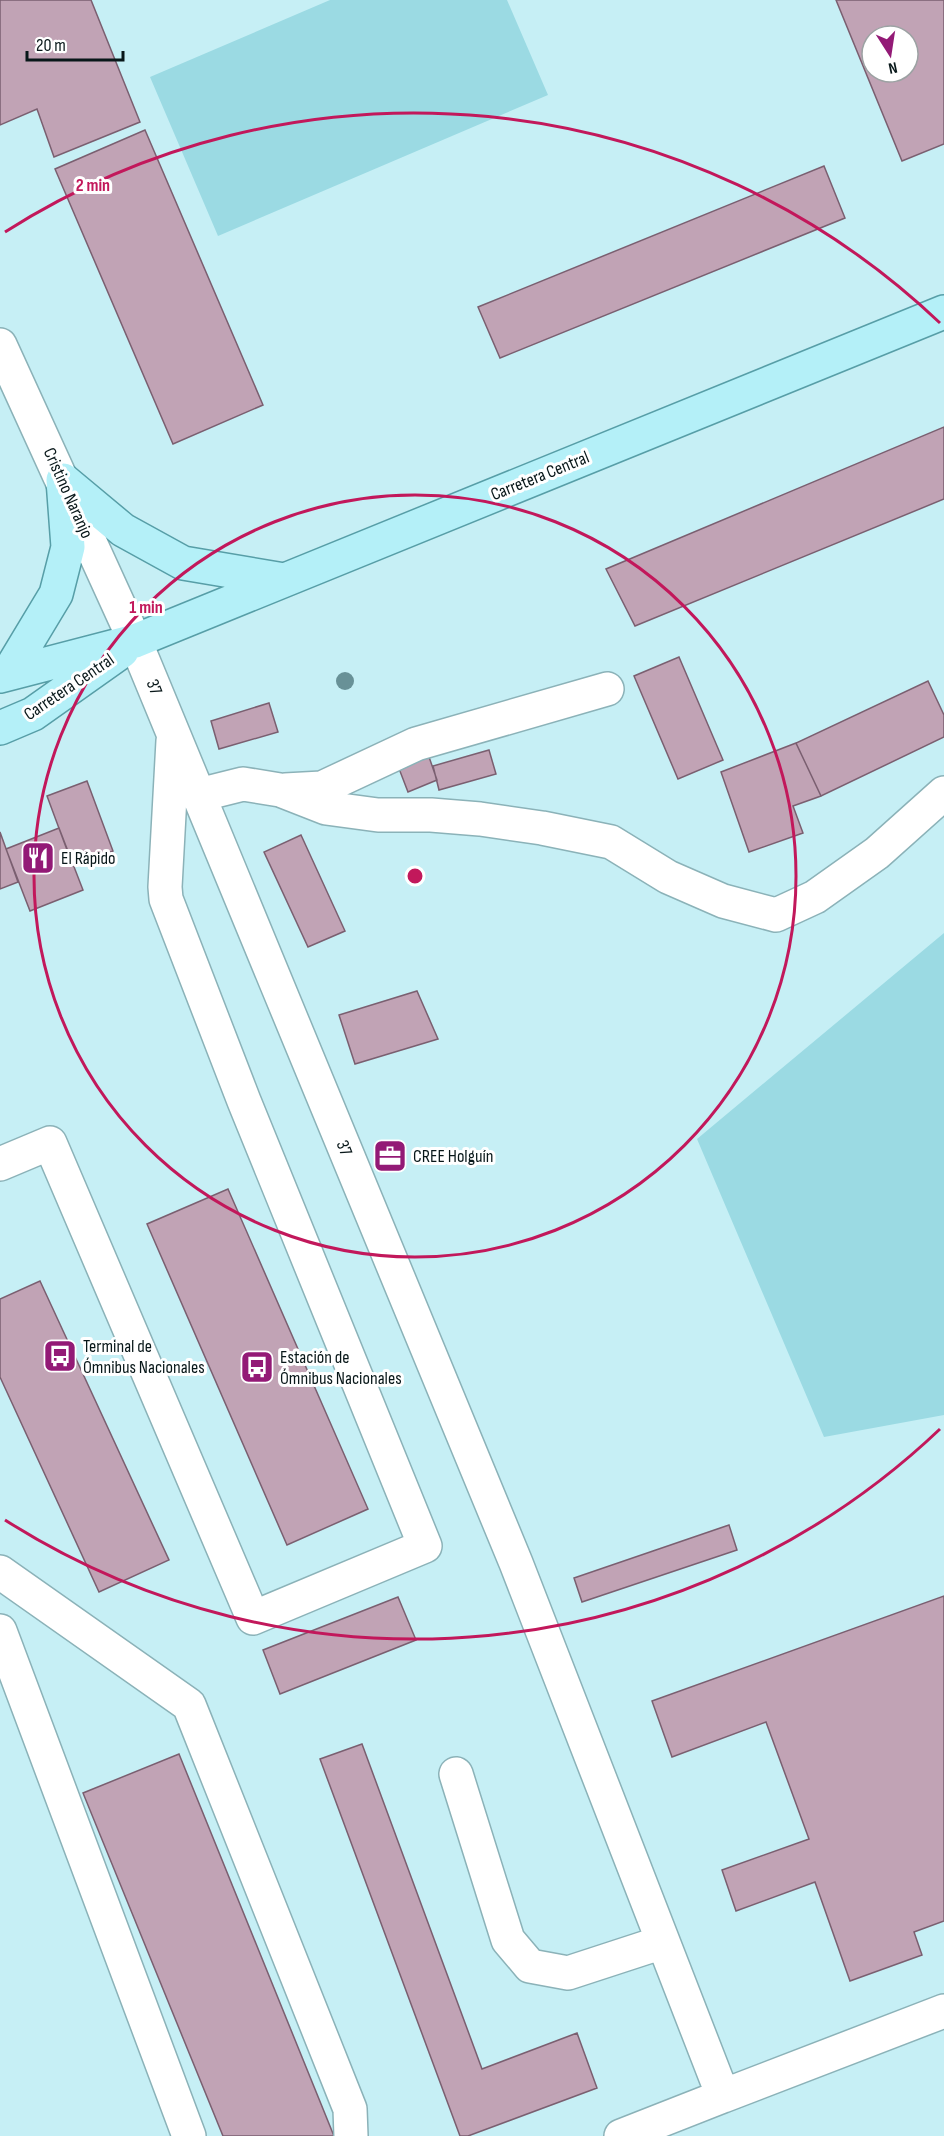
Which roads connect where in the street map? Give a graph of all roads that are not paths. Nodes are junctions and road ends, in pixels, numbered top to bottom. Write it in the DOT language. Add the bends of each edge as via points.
graph roads {
  1 [pos="944,312"];
  2 [pos="0,345"];
  3 [pos="63,480"];
  4 [pos="284,580"];
  5 [pos="135,641"];
  6 [pos="4,674"];
  7 [pos="607,689"];
  8 [pos="0,729"];
  9 [pos="173,733"];
  10 [pos="280,790"];
  11 [pos="944,793"];
  12 [pos="199,795"];
  13 [pos="0,1164"];
  14 [pos="0,1572"];
  15 [pos="0,1631"];
  16 [pos="456,1774"];
  17 [pos="663,1942"];
  18 [pos="944,2011"];
  19 [pos="723,2096"];
  20 [pos="189,2136"];
  21 [pos="351,2136"];
  22 [pos="621,2136"];
  1 -- 4 [label="main road, Carretera Central"];
  2 -- 3 [label="street, Cristino Naranjo"];
  3 -- 4 [label="main road" via="123,530 183,563"];
  3 -- 5 [label="street, Cristino Naranjo"];
  3 -- 6 [label="main road" via="68,546 56,594"];
  4 -- 5 [label="main road, Carretera Central"];
  5 -- 6 [label="main road, Carretera Central"];
  5 -- 8 [label="main road, Carretera Central" via="33,714"];
  5 -- 9 [label="street, 37"];
  7 -- 10 [label="street" via="416,744 322,788"];
  9 -- 12 [label="street, 37"];
  9 -- 13 [label="street, 37" via="166,899 425,1546 253,1618 50,1143"];
  10 -- 11 [label="street" via="326,808 378,815 431,814 480,819 611,842 668,877 723,901 776,915 815,897 878,853"];
  10 -- 12 [label="street" via="243,784"];
  12 -- 17 [label="street, 37" via="516,1563"];
  14 -- 21 [label="street" via="189,1705 350,2109"];
  15 -- 20 [label="street"];
  16 -- 17 [label="street" via="508,1940 530,1966 568,1973"];
  17 -- 19 [label="street, 37"];
  18 -- 19 [label="street"];
  19 -- 22 [label="street"];
}
